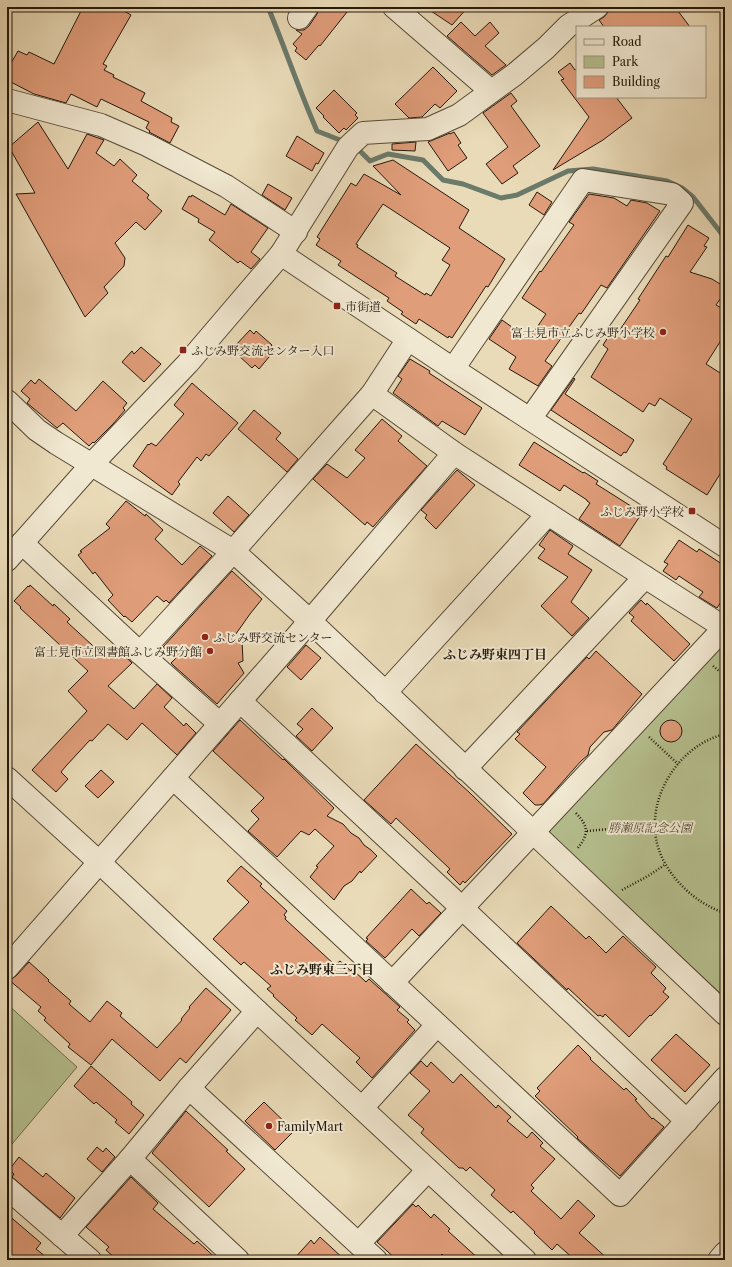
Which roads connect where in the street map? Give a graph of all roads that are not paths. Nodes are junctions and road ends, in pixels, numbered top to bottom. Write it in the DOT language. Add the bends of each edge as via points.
graph roads {
  1 [pos="394,7"];
  2 [pos="597,7"];
  3 [pos="491,91"];
  4 [pos="7,100"];
  5 [pos="296,232"];
  6 [pos="281,254"];
  7 [pos="408,339"];
  8 [pos="453,369"];
  9 [pos="372,394"];
  10 [pos="7,401"];
  11 [pos="530,418"];
  12 [pos="454,453"];
  13 [pos="92,464"];
  14 [pos="548,514"];
  15 [pos="22,543"];
  16 [pos="725,546"];
  17 [pos="233,551"];
  18 [pos="7,560"];
  19 [pos="645,577"];
  20 [pos="310,621"];
  21 [pos="725,627"];
  22 [pos="140,653"];
  23 [pos="385,693"];
  24 [pos="240,701"];
  25 [pos="220,724"];
  26 [pos="465,769"];
  27 [pos="7,778"];
  28 [pos="173,778"];
  29 [pos="533,833"];
  30 [pos="100,862"];
  31 [pos="462,908"];
  32 [pos="7,968"];
  33 [pos="392,983"];
  34 [pos="257,1011"];
  35 [pos="725,1014"];
  36 [pos="437,1025"];
  37 [pos="725,1078"];
  38 [pos="189,1088"];
  39 [pos="362,1108"];
  40 [pos="687,1121"];
  41 [pos="130,1159"];
  42 [pos="428,1170"];
  43 [pos="7,1188"];
  44 [pos="62,1236"];
  45 [pos="359,1244"];
  46 [pos="725,1254"];
  47 [pos="90,1260"];
  48 [pos="238,1260"];
  49 [pos="376,1260"];
  50 [pos="525,1260"];
  51 [pos="719,1260"];
  1 -- 3 [label="street"];
  2 -- 3 [label="street" via="568,26 546,48"];
  3 -- 5 [label="street" via="458,115 428,129 364,133 348,146"];
  4 -- 5 [label="street" via="101,125 147,145 226,186"];
  5 -- 6 [label="street"];
  6 -- 7 [label="street"];
  6 -- 13 [label="street" via="188,362"];
  7 -- 8 [label="street"];
  7 -- 9 [label="street"];
  8 -- 11 [label="street"];
  8 -- 11 [label="street" via="583,180 672,194 682,203"];
  9 -- 12 [label="street"];
  9 -- 17 [label="street"];
  10 -- 13 [label="street" via="37,430"];
  11 -- 16 [label="street"];
  12 -- 14 [label="street"];
  12 -- 20 [label="street"];
  13 -- 15 [label="street"];
  13 -- 17 [label="street"];
  14 -- 19 [label="street"];
  14 -- 23 [label="street"];
  15 -- 18 [label="street"];
  15 -- 22 [label="street"];
  17 -- 20 [label="street"];
  17 -- 22 [label="street"];
  19 -- 21 [label="street"];
  19 -- 26 [label="street"];
  20 -- 23 [label="street"];
  20 -- 24 [label="street"];
  21 -- 29 [label="street"];
  22 -- 25 [label="street"];
  23 -- 26 [label="street"];
  24 -- 25 [label="street"];
  24 -- 31 [label="street"];
  25 -- 28 [label="street"];
  26 -- 29 [label="street"];
  27 -- 30 [label="street"];
  28 -- 30 [label="street"];
  28 -- 33 [label="street"];
  29 -- 31 [label="street"];
  29 -- 35 [label="street"];
  30 -- 32 [label="street"];
  30 -- 34 [label="street"];
  31 -- 33 [label="street"];
  31 -- 40 [label="street"];
  33 -- 36 [label="street"];
  34 -- 38 [label="street"];
  34 -- 39 [label="street"];
  36 -- 39 [label="street"];
  36 -- 40 [label="street" via="620,1195"];
  37 -- 40 [label="street"];
  38 -- 41 [label="street"];
  38 -- 45 [label="street"];
  39 -- 42 [label="street"];
  41 -- 44 [label="street"];
  41 -- 48 [label="street"];
  42 -- 45 [label="street"];
  42 -- 50 [label="street"];
  43 -- 44 [label="street"];
  44 -- 47 [label="street"];
  45 -- 49 [label="street"];
  46 -- 51 [label="street"];
}
